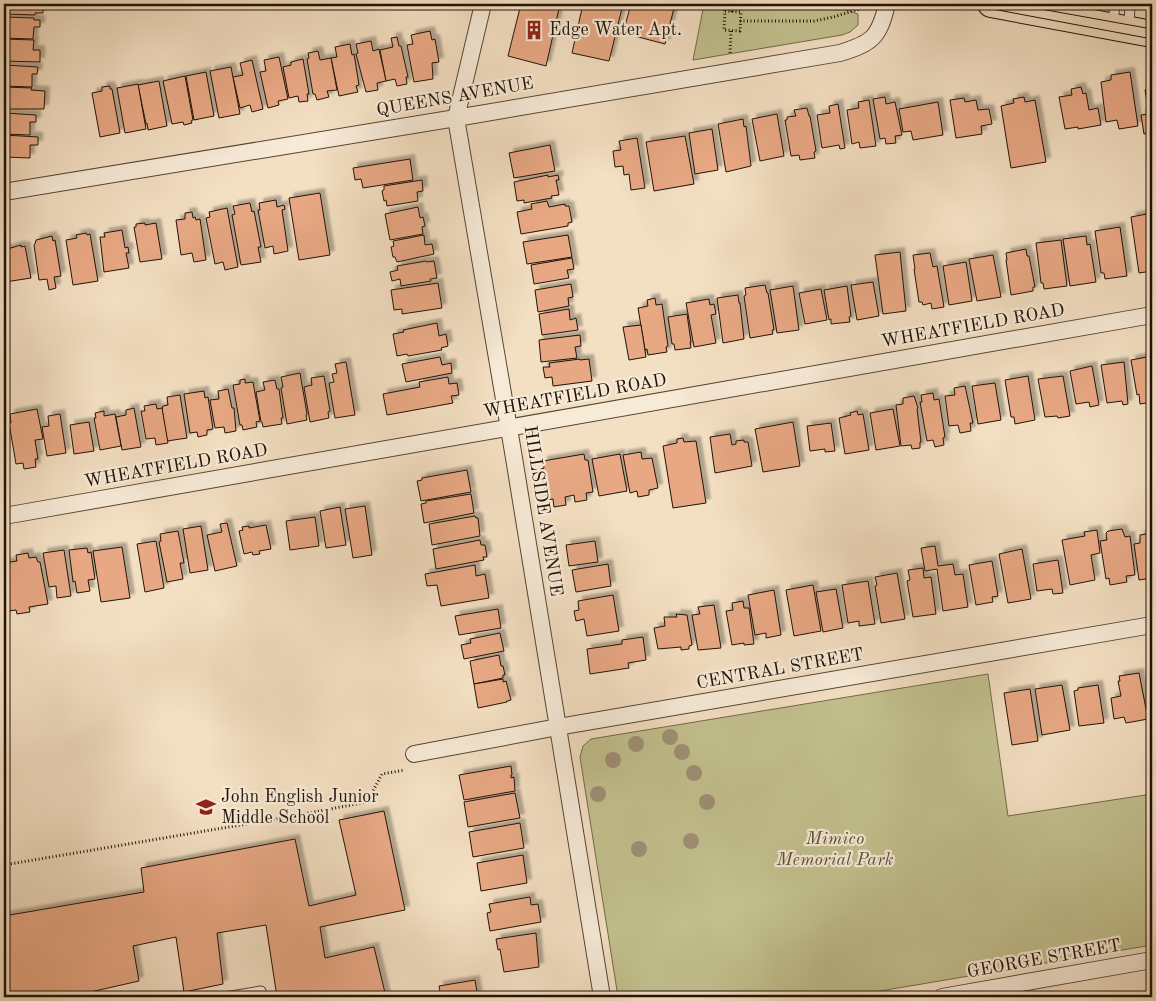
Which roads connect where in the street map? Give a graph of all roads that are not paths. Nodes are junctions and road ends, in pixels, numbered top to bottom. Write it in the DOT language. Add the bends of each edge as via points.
graph roads {
  1 [pos="483,4"];
  2 [pos="887,4"];
  3 [pos="991,4"];
  4 [pos="1130,4"];
  5 [pos="1127,24"];
  6 [pos="456,118"];
  7 [pos="4,192"];
  8 [pos="1152,315"];
  9 [pos="509,428"];
  10 [pos="4,516"];
  11 [pos="1152,625"];
  12 [pos="558,727"];
  13 [pos="414,754"];
  14 [pos="1152,960"];
  15 [pos="225,997"];
  16 [pos="261,997"];
  17 [pos="602,997"];
  18 [pos="942,997"];
  1 -- 6 [label="street, HILLSIDE AVENUE"];
  2 -- 6 [label="street, QUEENS AVENUE" via="873,38 840,53"];
  3 -- 5 [label="main road"];
  4 -- 5 [label="lane"];
  6 -- 7 [label="street, QUEENS AVENUE"];
  6 -- 9 [label="street, HILLSIDE AVENUE"];
  8 -- 9 [label="street, WHEATFIELD ROAD"];
  9 -- 10 [label="street, WHEATFIELD ROAD"];
  9 -- 12 [label="street, HILLSIDE AVENUE"];
  11 -- 12 [label="street, CENTRAL STREET"];
  12 -- 13 [label="street, CENTRAL STREET"];
  12 -- 17 [label="street, HILLSIDE AVENUE"];
  14 -- 18 [label="street, GEORGE STREET"];
  15 -- 16 [label="lane" via="260,991"];
}
